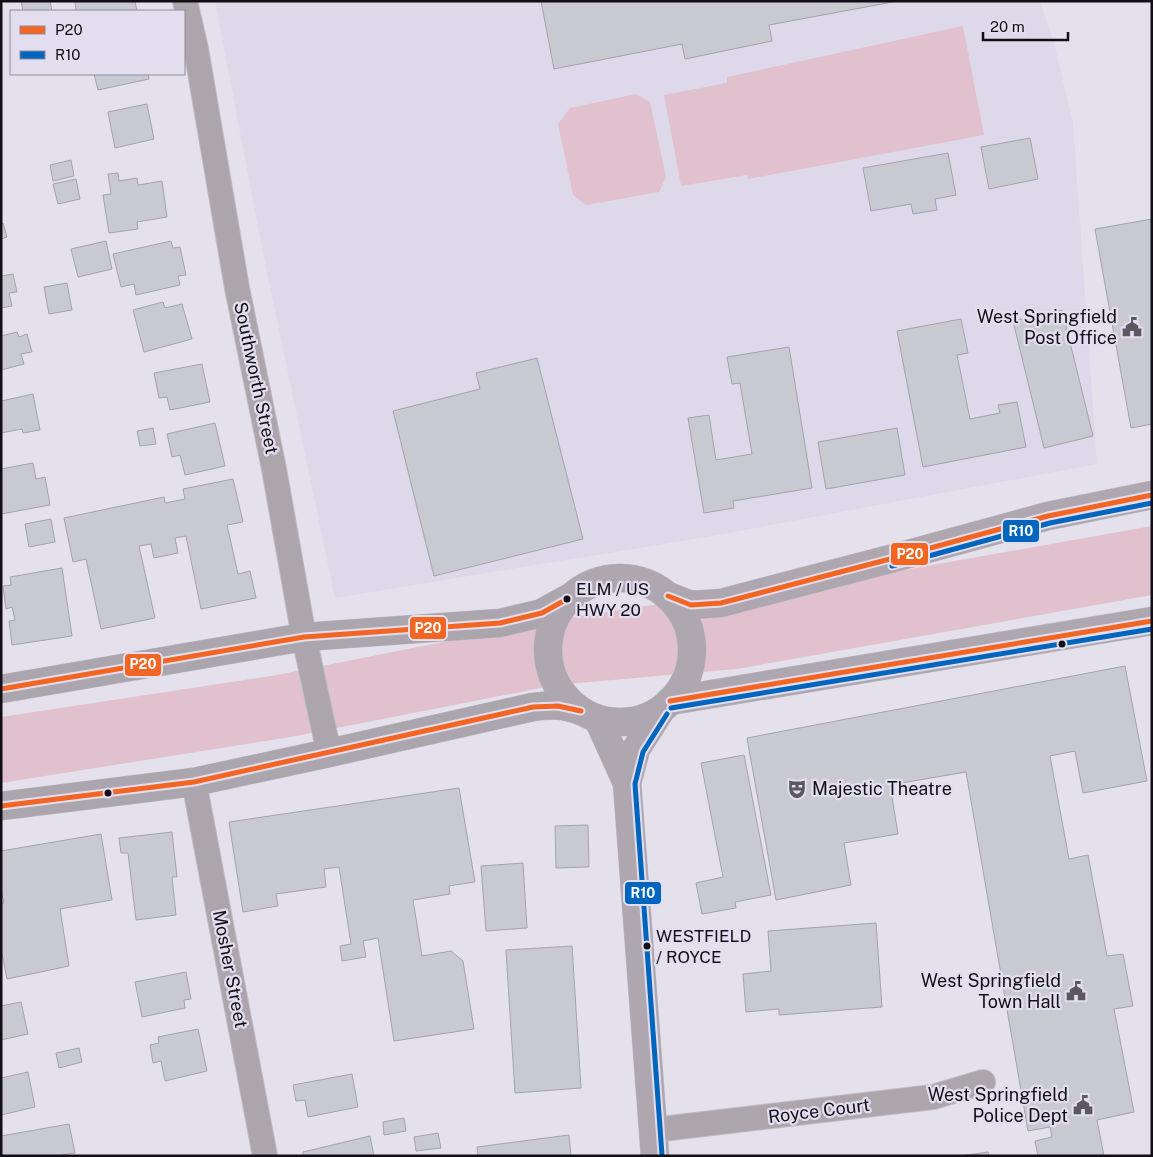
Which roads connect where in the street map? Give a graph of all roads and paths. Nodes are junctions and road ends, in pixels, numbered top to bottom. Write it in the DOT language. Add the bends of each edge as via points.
graph roads {
  1 [pos="185,1"];
  2 [pos="1152,495"];
  3 [pos="668,596"];
  4 [pos="567,599"];
  5 [pos="1151,624"];
  6 [pos="304,637"];
  7 [pos="1,689"];
  8 [pos="666,705"];
  9 [pos="590,716"];
  10 [pos="329,753"];
  11 [pos="194,782"];
  12 [pos="628,783"];
  13 [pos="1,806"];
  14 [pos="983,1082"];
  15 [pos="654,1143"];
  16 [pos="265,1156"];
  1 -- 6 [label="street, Southworth Street"];
  2 -- 3 [label="main road" via="1048,516 722,603 691,605"];
  3 -- 4 [label="main road" via="634,578 609,578 586,585"];
  3 -- 8 [label="main road" via="688,623 692,647 690,671 679,692"];
  4 -- 6 [label="main road" via="542,613 500,623"];
  4 -- 9 [label="main road" via="554,620 547,641 548,664 556,685 571,704"];
  5 -- 8 [label="main road"];
  6 -- 7 [label="main road"];
  6 -- 10 [label="street, Southworth Street"];
  8 -- 9 [label="main road" via="639,720 615,723"];
  8 -- 12 [label="main road" via="636,749"];
  9 -- 10 [label="main road" via="568,706 545,705"];
  9 -- 12 [label="main road"];
  10 -- 11 [label="main road"];
  11 -- 13 [label="main road"];
  11 -- 16 [label="street, Mosher Street"];
  12 -- 15 [label="main road"];
  14 -- 15 [label="street, Royce Court" via="933,1097"];
}
